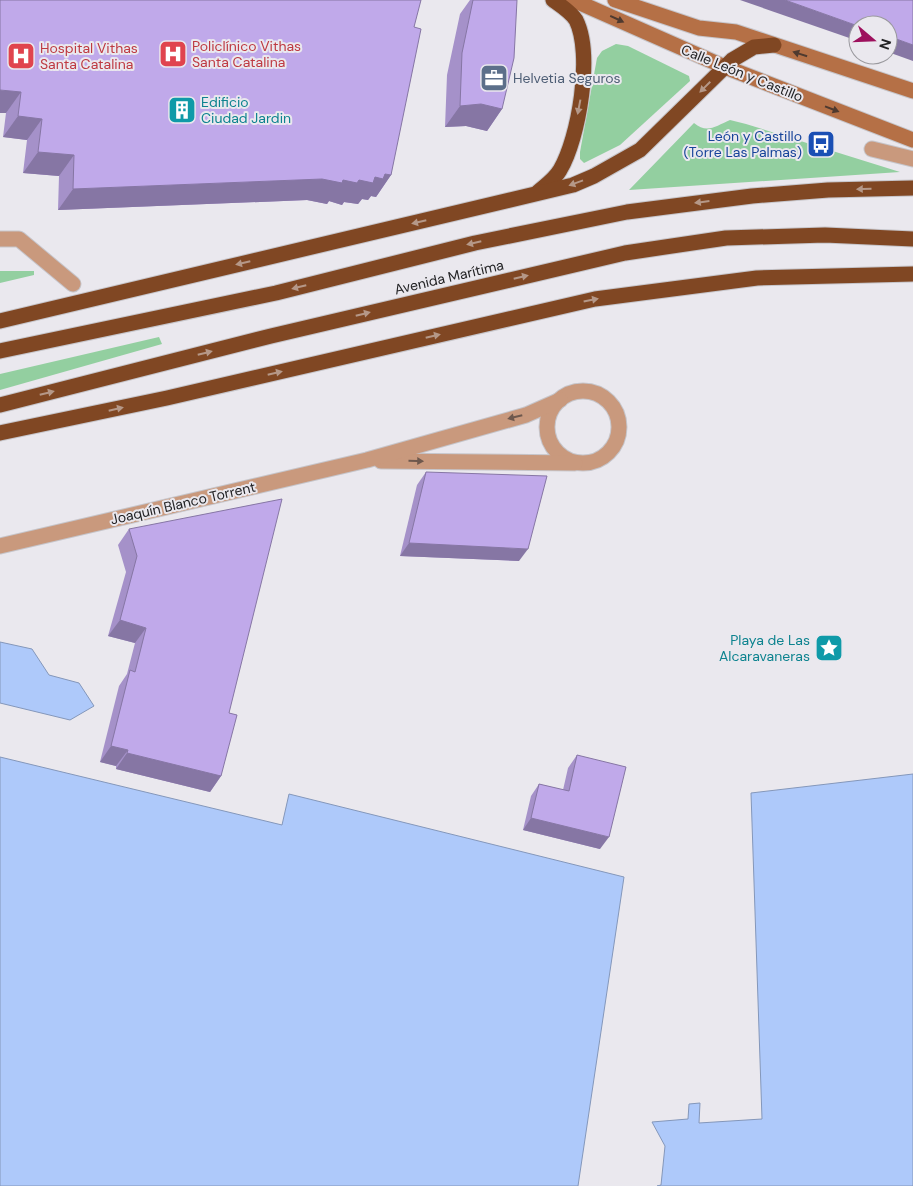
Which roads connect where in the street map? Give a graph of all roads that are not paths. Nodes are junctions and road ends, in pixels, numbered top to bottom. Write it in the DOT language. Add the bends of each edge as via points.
graph roads {
  1 [pos="553,0"];
  2 [pos="573,0"];
  3 [pos="615,0"];
  4 [pos="774,45"];
  5 [pos="724,67"];
  6 [pos="913,91"];
  7 [pos="913,140"];
  8 [pos="872,149"];
  9 [pos="913,159"];
  10 [pos="913,188"];
  11 [pos="535,194"];
  12 [pos="0,239"];
  13 [pos="913,240"];
  14 [pos="913,274"];
  15 [pos="73,284"];
  16 [pos="0,321"];
  17 [pos="0,351"];
  18 [pos="560,400"];
  19 [pos="0,405"];
  20 [pos="0,433"];
  21 [pos="367,460"];
  22 [pos="579,463"];
  23 [pos="0,546"];
  1 -- 11 [label="highway, one-way" via="575,18 582,36 583,78 576,126 563,162 551,181"];
  2 -- 5 [label="street, Calle León y Castillo, one-way"];
  3 -- 4 [label="street, Calle León y Castillo" via="699,28 736,32"];
  4 -- 5 [label="highway" via="754,47"];
  6 -- 4 [label="street, Calle León y Castillo, one-way"];
  5 -- 7 [label="street, Calle León y Castillo, one-way"];
  5 -- 11 [label="highway, one-way" via="640,150 573,185"];
  8 -- 9 [label="street"];
  10 -- 17 [label="highway, Avenida Marítima, one-way" via="752,196 627,212 475,243 276,293"];
  11 -- 16 [label="highway, one-way"];
  12 -- 15 [label="street" via="19,239"];
  19 -- 13 [label="highway, Avenida Marítima, one-way" via="270,336 625,253 726,238 825,235"];
  20 -- 14 [label="highway, one-way" via="595,299 756,278"];
  18 -- 21 [label="street, Joaquín Blanco Torrent, one-way" via="526,415"];
  18 -- 22 [label="street" via="548,420 548,432 558,453"];
  18 -- 22 [label="street" via="580,392 601,396 616,412 619,433 609,452 600,459"];
  21 -- 22 [label="street, Joaquín Blanco Torrent, one-way"];
  21 -- 23 [label="street, Joaquín Blanco Torrent"];
}
